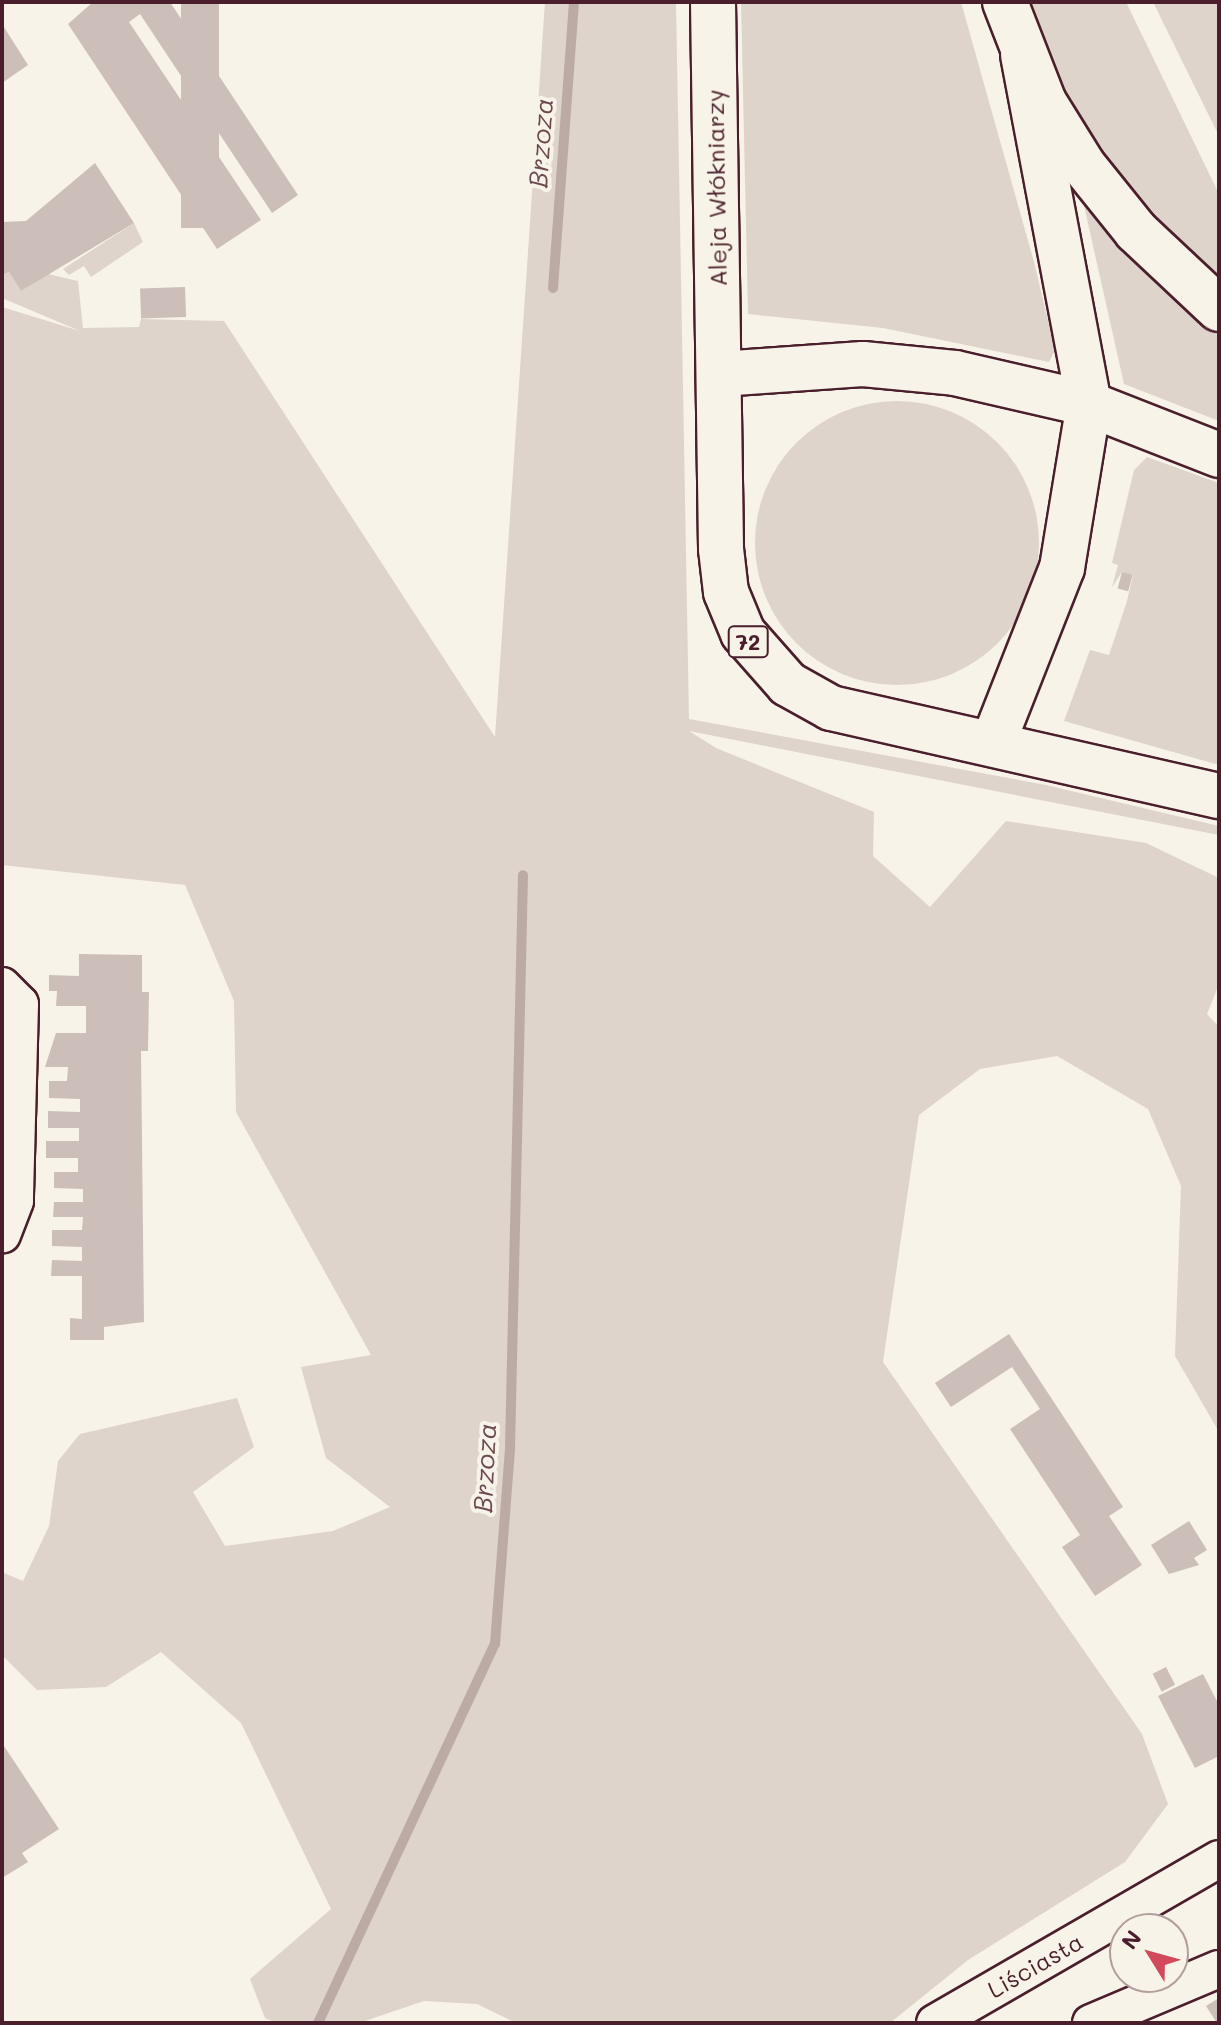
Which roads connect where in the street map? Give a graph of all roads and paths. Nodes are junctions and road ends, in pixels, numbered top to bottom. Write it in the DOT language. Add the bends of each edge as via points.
graph roads {
  1 [pos="713,2"];
  2 [pos="1005,2"];
  3 [pos="1023,55"];
  4 [pos="1219,309"];
  5 [pos="720,374"];
  6 [pos="1089,404"];
  7 [pos="1219,455"];
  8 [pos="993,743"];
  9 [pos="1219,796"];
  10 [pos="2,986"];
  11 [pos="6,1231"];
  12 [pos="1219,1859"];
  13 [pos="1219,1969"];
  14 [pos="935,2023"];
  15 [pos="1091,2023"];
  1 -- 5 [label="main road, Aleja Włókniarzy / 72"];
  2 -- 3 [label="main road"];
  3 -- 4 [label="main road" via="1061,132 1105,195"];
  3 -- 6 [label="main road"];
  5 -- 6 [label="main road" via="790,366 914,367"];
  5 -- 8 [label="main road, 72" via="726,592 752,648 788,684 831,708"];
  6 -- 7 [label="main road"];
  6 -- 8 [label="main road" via="1062,568"];
  8 -- 9 [label="main road, 72"];
  10 -- 11 [label="street" via="20,1004"];
  12 -- 14 [label="street, Liściasta"];
  13 -- 15 [label="street"];
}
